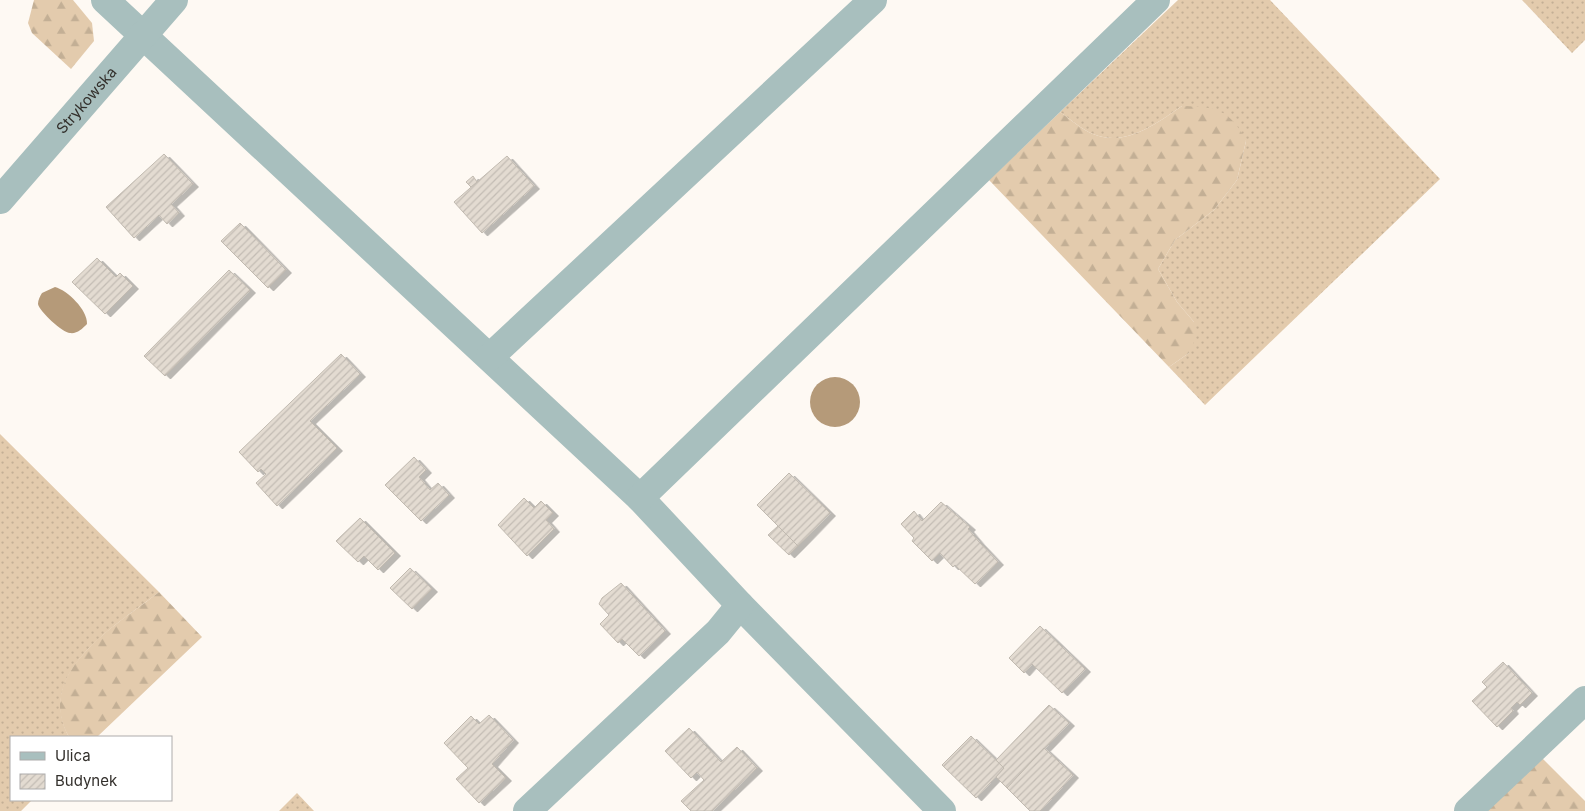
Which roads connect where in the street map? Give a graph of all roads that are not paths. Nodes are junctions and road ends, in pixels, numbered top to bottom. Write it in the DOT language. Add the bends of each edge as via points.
graph roads {
  1 [pos="105,0"];
  2 [pos="174,0"];
  3 [pos="873,0"];
  4 [pos="1156,0"];
  5 [pos="143,34"];
  6 [pos="0,200"];
  7 [pos="490,357"];
  8 [pos="640,498"];
  9 [pos="740,604"];
  10 [pos="1585,700"];
  11 [pos="527,811"];
  12 [pos="942,811"];
  13 [pos="1468,811"];
  1 -- 5 [label="street"];
  2 -- 5 [label="street, Strykowska"];
  3 -- 7 [label="street"];
  4 -- 8 [label="street"];
  5 -- 6 [label="street, Strykowska"];
  5 -- 7 [label="street"];
  7 -- 8 [label="street"];
  8 -- 9 [label="street"];
  9 -- 11 [label="street" via="718,632"];
  9 -- 12 [label="street"];
  10 -- 13 [label="street"];
}
